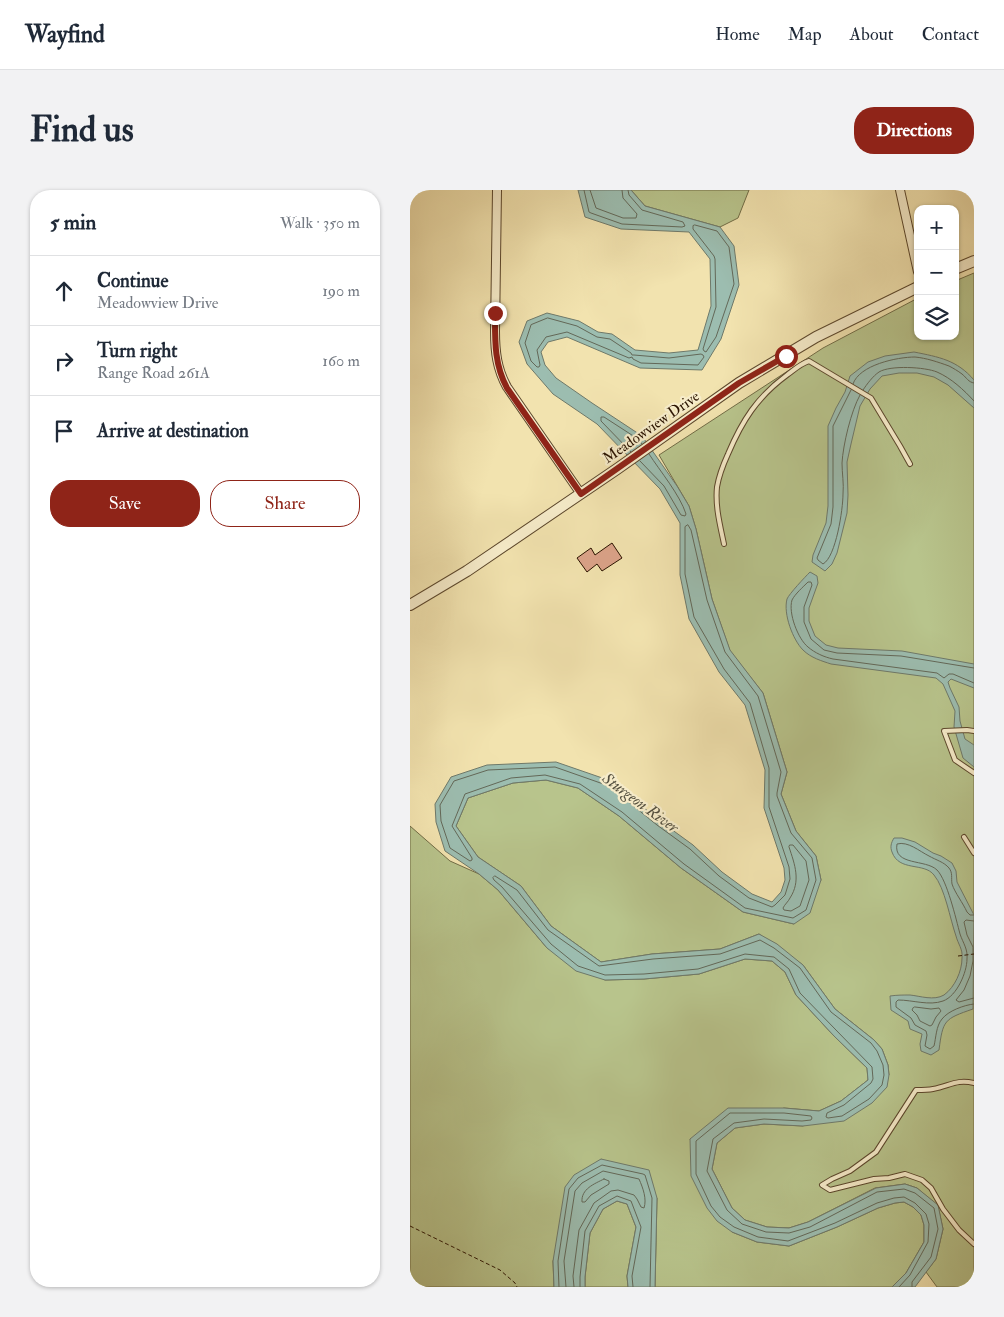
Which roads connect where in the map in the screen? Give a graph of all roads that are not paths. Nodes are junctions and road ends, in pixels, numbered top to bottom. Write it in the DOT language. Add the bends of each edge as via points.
graph roads {
  1 [pos="497,190"];
  2 [pos="900,190"];
  3 [pos="914,254"];
  4 [pos="974,261"];
  5 [pos="959,268"];
  6 [pos="914,289"];
  7 [pos="910,464"];
  8 [pos="581,494"];
  9 [pos="724,544"];
  10 [pos="410,605"];
  11 [pos="974,731"];
  12 [pos="974,773"];
  13 [pos="964,837"];
  14 [pos="974,853"];
  15 [pos="974,1083"];
  16 [pos="974,1244"];
  1 -- 8 [label="street" via="497,363 507,388"];
  2 -- 3 [label="street"];
  4 -- 5 [label="street"];
  6 -- 8 [label="street, Meadowview Drive" via="816,337 739,383"];
  7 -- 9 [label="lane" via="871,398 809,361 802,363 772,386 738,431 717,487"];
  8 -- 10 [label="street, Meadowview Drive" via="467,571"];
  11 -- 12 [label="lane" via="944,731 955,760"];
  13 -- 14 [label="lane"];
  15 -- 16 [label="lane" via="964,1081 916,1090 876,1152 850,1171 822,1185 830,1190 905,1174 922,1180 959,1230"];
}
